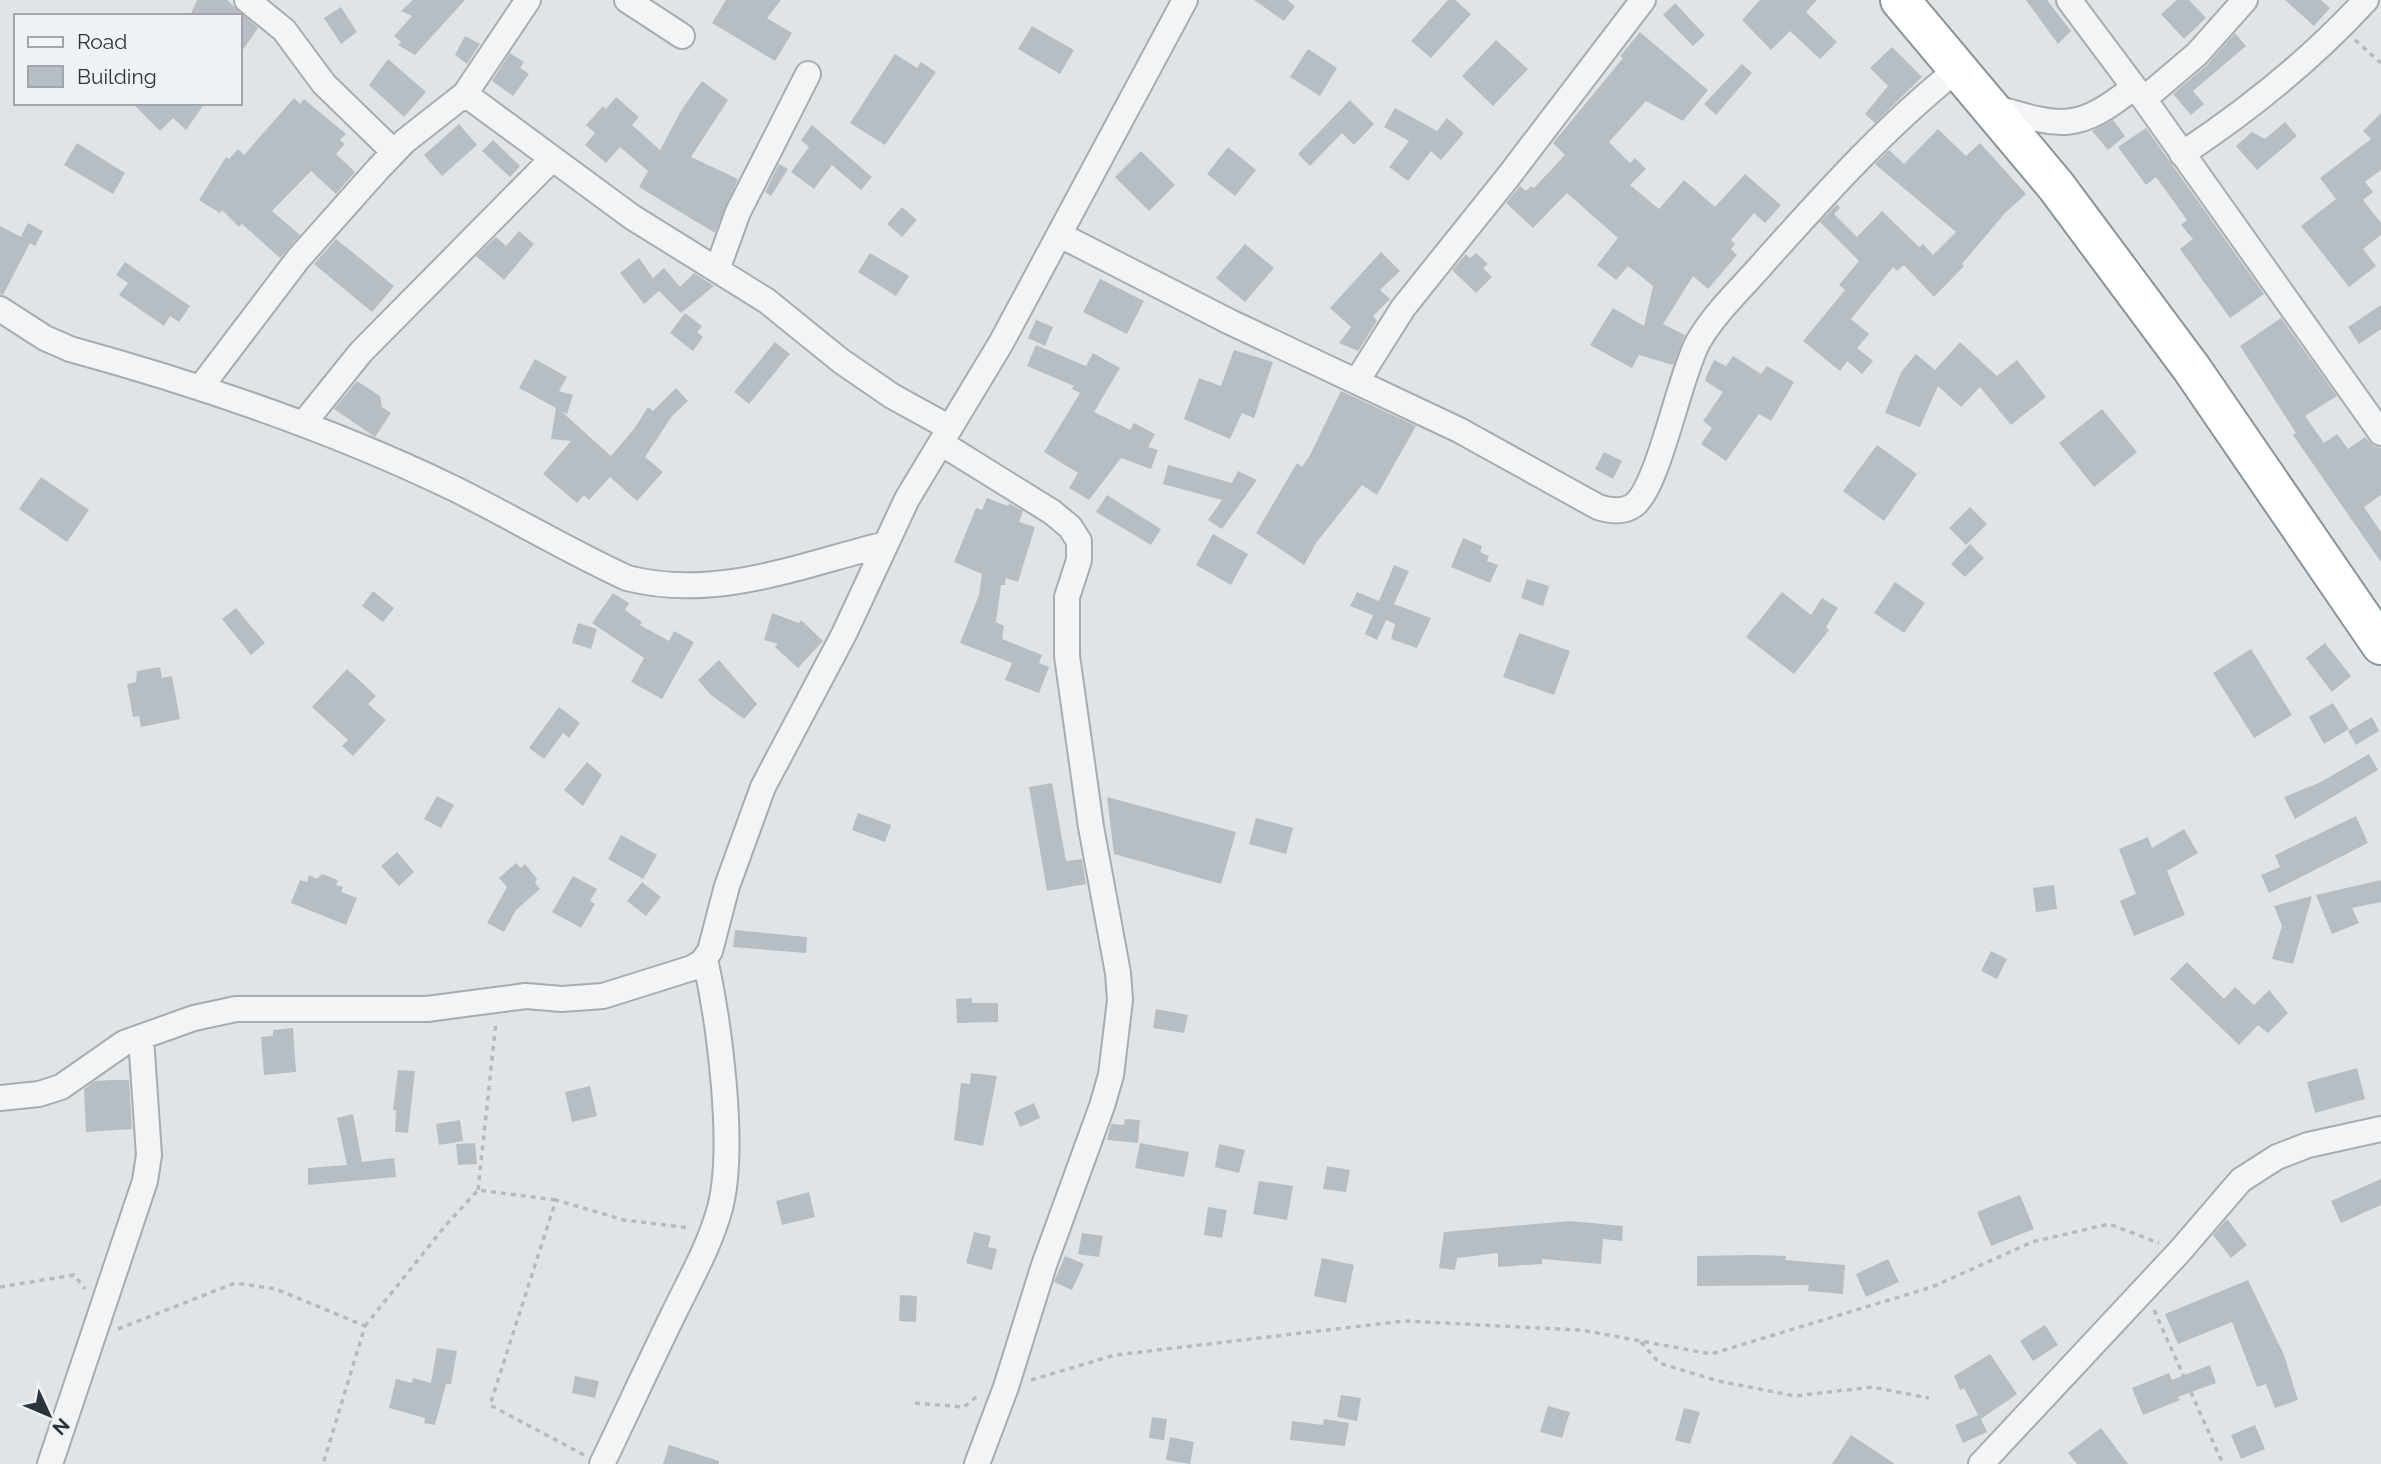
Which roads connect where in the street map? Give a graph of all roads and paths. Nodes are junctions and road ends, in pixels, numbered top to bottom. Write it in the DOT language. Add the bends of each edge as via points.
graph roads {
  1 [pos="247,0"];
  2 [pos="528,0"];
  3 [pos="627,0"];
  4 [pos="1185,0"];
  5 [pos="1643,0"];
  6 [pos="1900,0"];
  7 [pos="2069,0"];
  8 [pos="2245,0"];
  9 [pos="2366,0"];
  10 [pos="2337,32"];
  11 [pos="682,36"];
  12 [pos="2381,63"];
  13 [pos="1959,68"];
  14 [pos="808,74"];
  15 [pos="2139,93"];
  16 [pos="465,94"];
  17 [pos="1993,107"];
  18 [pos="394,152"];
  19 [pos="2182,154"];
  20 [pos="551,160"];
  21 [pos="1060,235"];
  22 [pos="717,270"];
  23 [pos="0,309"];
  24 [pos="1357,381"];
  25 [pos="200,388"];
  26 [pos="303,424"];
  27 [pos="2381,433"];
  28 [pos="945,435"];
  29 [pos="886,544"];
  30 [pos="2378,634"];
  31 [pos="705,959"];
  32 [pos="498,999"];
  33 [pos="141,1038"];
  34 [pos="0,1098"];
  35 [pos="2381,1129"];
  36 [pos="478,1191"];
  37 [pos="556,1200"];
  38 [pos="713,1231"];
  39 [pos="2180,1251"];
  40 [pos="0,1287"];
  41 [pos="2146,1289"];
  42 [pos="101,1311"];
  43 [pos="365,1326"];
  44 [pos="93,1338"];
  45 [pos="1639,1341"];
  46 [pos="1006,1387"];
  47 [pos="1929,1398"];
  48 [pos="915,1403"];
  49 [pos="595,1461"];
  50 [pos="50,1464"];
  51 [pos="323,1464"];
  52 [pos="977,1464"];
  53 [pos="1981,1464"];
  54 [pos="2222,1464"];
  1 -- 18 [label="street" via="284,30 324,85"];
  2 -- 16 [label="street"];
  3 -- 11 [label="street"];
  4 -- 21 [label="street"];
  5 -- 24 [label="street" via="1403,309"];
  6 -- 13 [label="highway"];
  7 -- 15 [label="street"];
  8 -- 15 [label="street" via="2197,54"];
  9 -- 10 [label="street"];
  10 -- 12 [label="path" via="2355,40"];
  10 -- 19 [label="street" via="2244,113"];
  13 -- 17 [label="highway"];
  13 -- 24 [label="street" via="1849,167 1709,326 1682,378 1644,492 1632,506 1617,511 1598,507 1509,456"];
  14 -- 22 [label="street" via="738,212"];
  15 -- 17 [label="street" via="2069,122 2043,122"];
  15 -- 19 [label="street"];
  16 -- 18 [label="street"];
  16 -- 20 [label="street"];
  17 -- 30 [label="highway" via="2192,369"];
  18 -- 25 [label="street" via="298,259"];
  19 -- 27 [label="street"];
  20 -- 22 [label="street"];
  20 -- 26 [label="street" via="361,352"];
  21 -- 24 [label="street"];
  21 -- 28 [label="street"];
  22 -- 28 [label="street" via="767,301"];
  23 -- 25 [label="street" via="71,349"];
  25 -- 26 [label="street"];
  26 -- 29 [label="street" via="453,488 584,558 649,584 754,581"];
  28 -- 29 [label="street"];
  28 -- 46 [label="street" via="1052,512 1079,541 1079,559 1067,597 1068,656 1119,986 1111,1075"];
  29 -- 31 [label="street" via="763,787"];
  31 -- 32 [label="street" via="692,968 603,996"];
  31 -- 38 [label="street" via="719,1057 727,1171"];
  32 -- 33 [label="street" via="427,1009 236,1009 194,1017"];
  32 -- 36 [label="path"];
  33 -- 34 [label="street" via="117,1047 61,1087"];
  33 -- 42 [label="street" via="149,1155 133,1222"];
  35 -- 39 [label="street" via="2308,1145 2257,1168 2227,1194"];
  36 -- 37 [label="path"];
  36 -- 43 [label="path"];
  37 -- 38 [label="path" via="624,1220"];
  37 -- 49 [label="path" via="491,1405"];
  38 -- 49 [label="street"];
  39 -- 41 [label="street"];
  39 -- 45 [label="path" via="2109,1224 2032,1242 1932,1287 1711,1354"];
  40 -- 42 [label="path" via="74,1275"];
  41 -- 53 [label="street"];
  41 -- 54 [label="path"];
  42 -- 44 [label="street"];
  43 -- 44 [label="path" via="276,1289 235,1283"];
  43 -- 51 [label="path"];
  44 -- 50 [label="street"];
  45 -- 46 [label="path" via="1581,1330 1404,1321 1115,1355"];
  45 -- 47 [label="path" via="1659,1363 1718,1381 1795,1396 1872,1387"];
  46 -- 48 [label="path" via="981,1393 964,1407"];
  46 -- 52 [label="street"];
}
